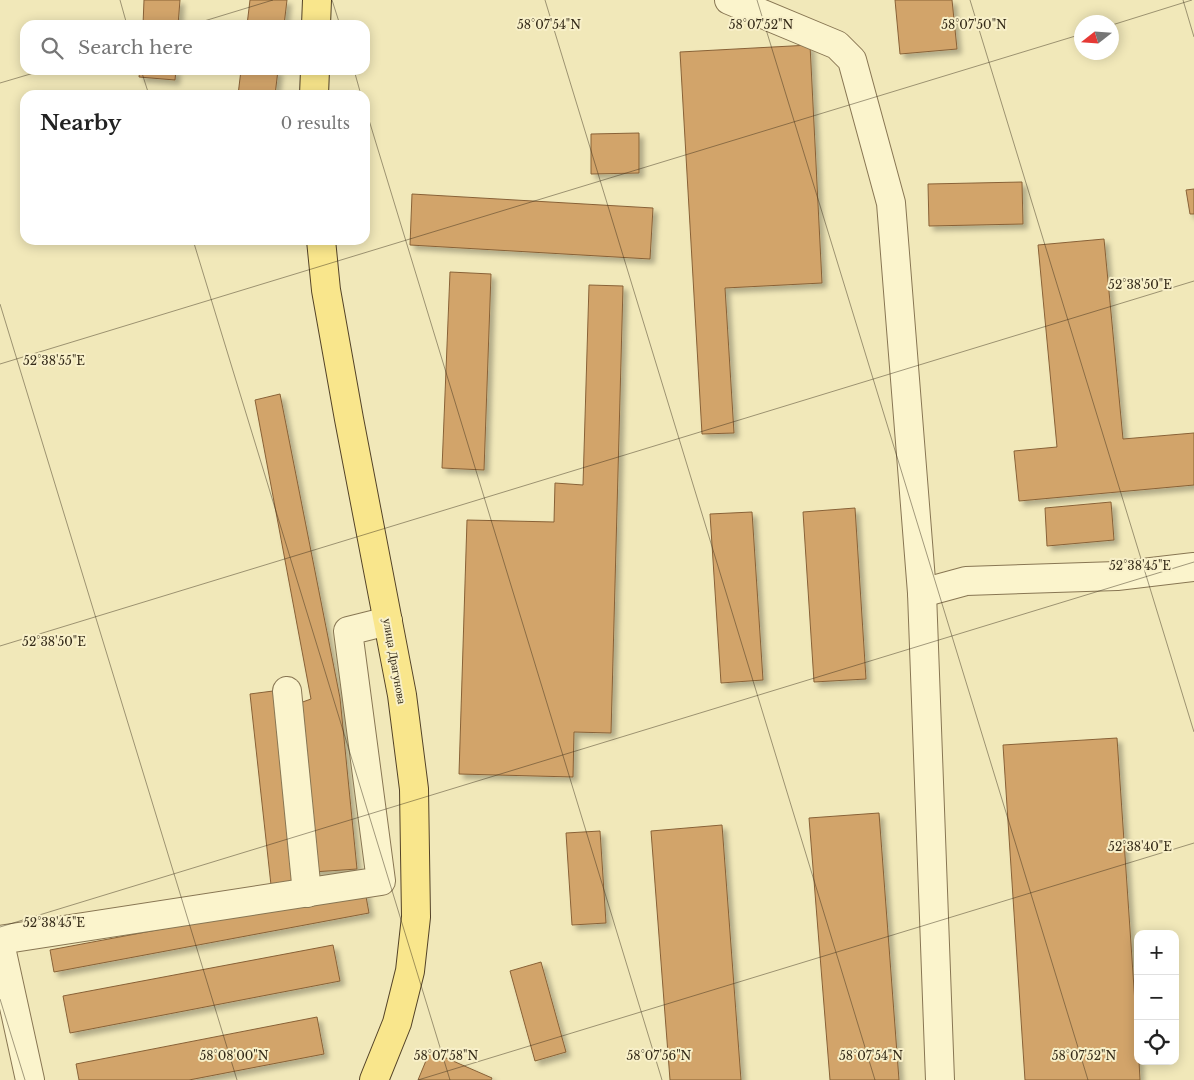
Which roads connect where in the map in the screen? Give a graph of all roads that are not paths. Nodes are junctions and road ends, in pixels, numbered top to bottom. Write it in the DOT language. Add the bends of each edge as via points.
graph roads {
  1 [pos="317,0"];
  2 [pos="729,0"];
  3 [pos="316,20"];
  4 [pos="315,75"];
  5 [pos="314,90"];
  6 [pos="322,245"];
  7 [pos="1194,567"];
  8 [pos="922,593"];
  9 [pos="388,621"];
  10 [pos="287,691"];
  11 [pos="307,893"];
  12 [pos="0,941"];
  13 [pos="30,1080"];
  14 [pos="374,1080"];
  15 [pos="940,1080"];
  1 -- 3 [label="main road"];
  2 -- 8 [label="lane" via="838,45 852,60 891,202"];
  4 -- 5 [label="main road"];
  6 -- 9 [label="main road, улица Драгунова" via="326,290"];
  7 -- 8 [label="lane" via="1117,576 966,581"];
  8 -- 15 [label="lane"];
  9 -- 11 [label="lane" via="348,631 382,882"];
  9 -- 14 [label="main road, улица Драгунова" via="402,694 414,789 416,917 410,972 397,1023"];
  10 -- 11 [label="lane"];
  11 -- 12 [label="lane"];
  12 -- 13 [label="lane"];
}
